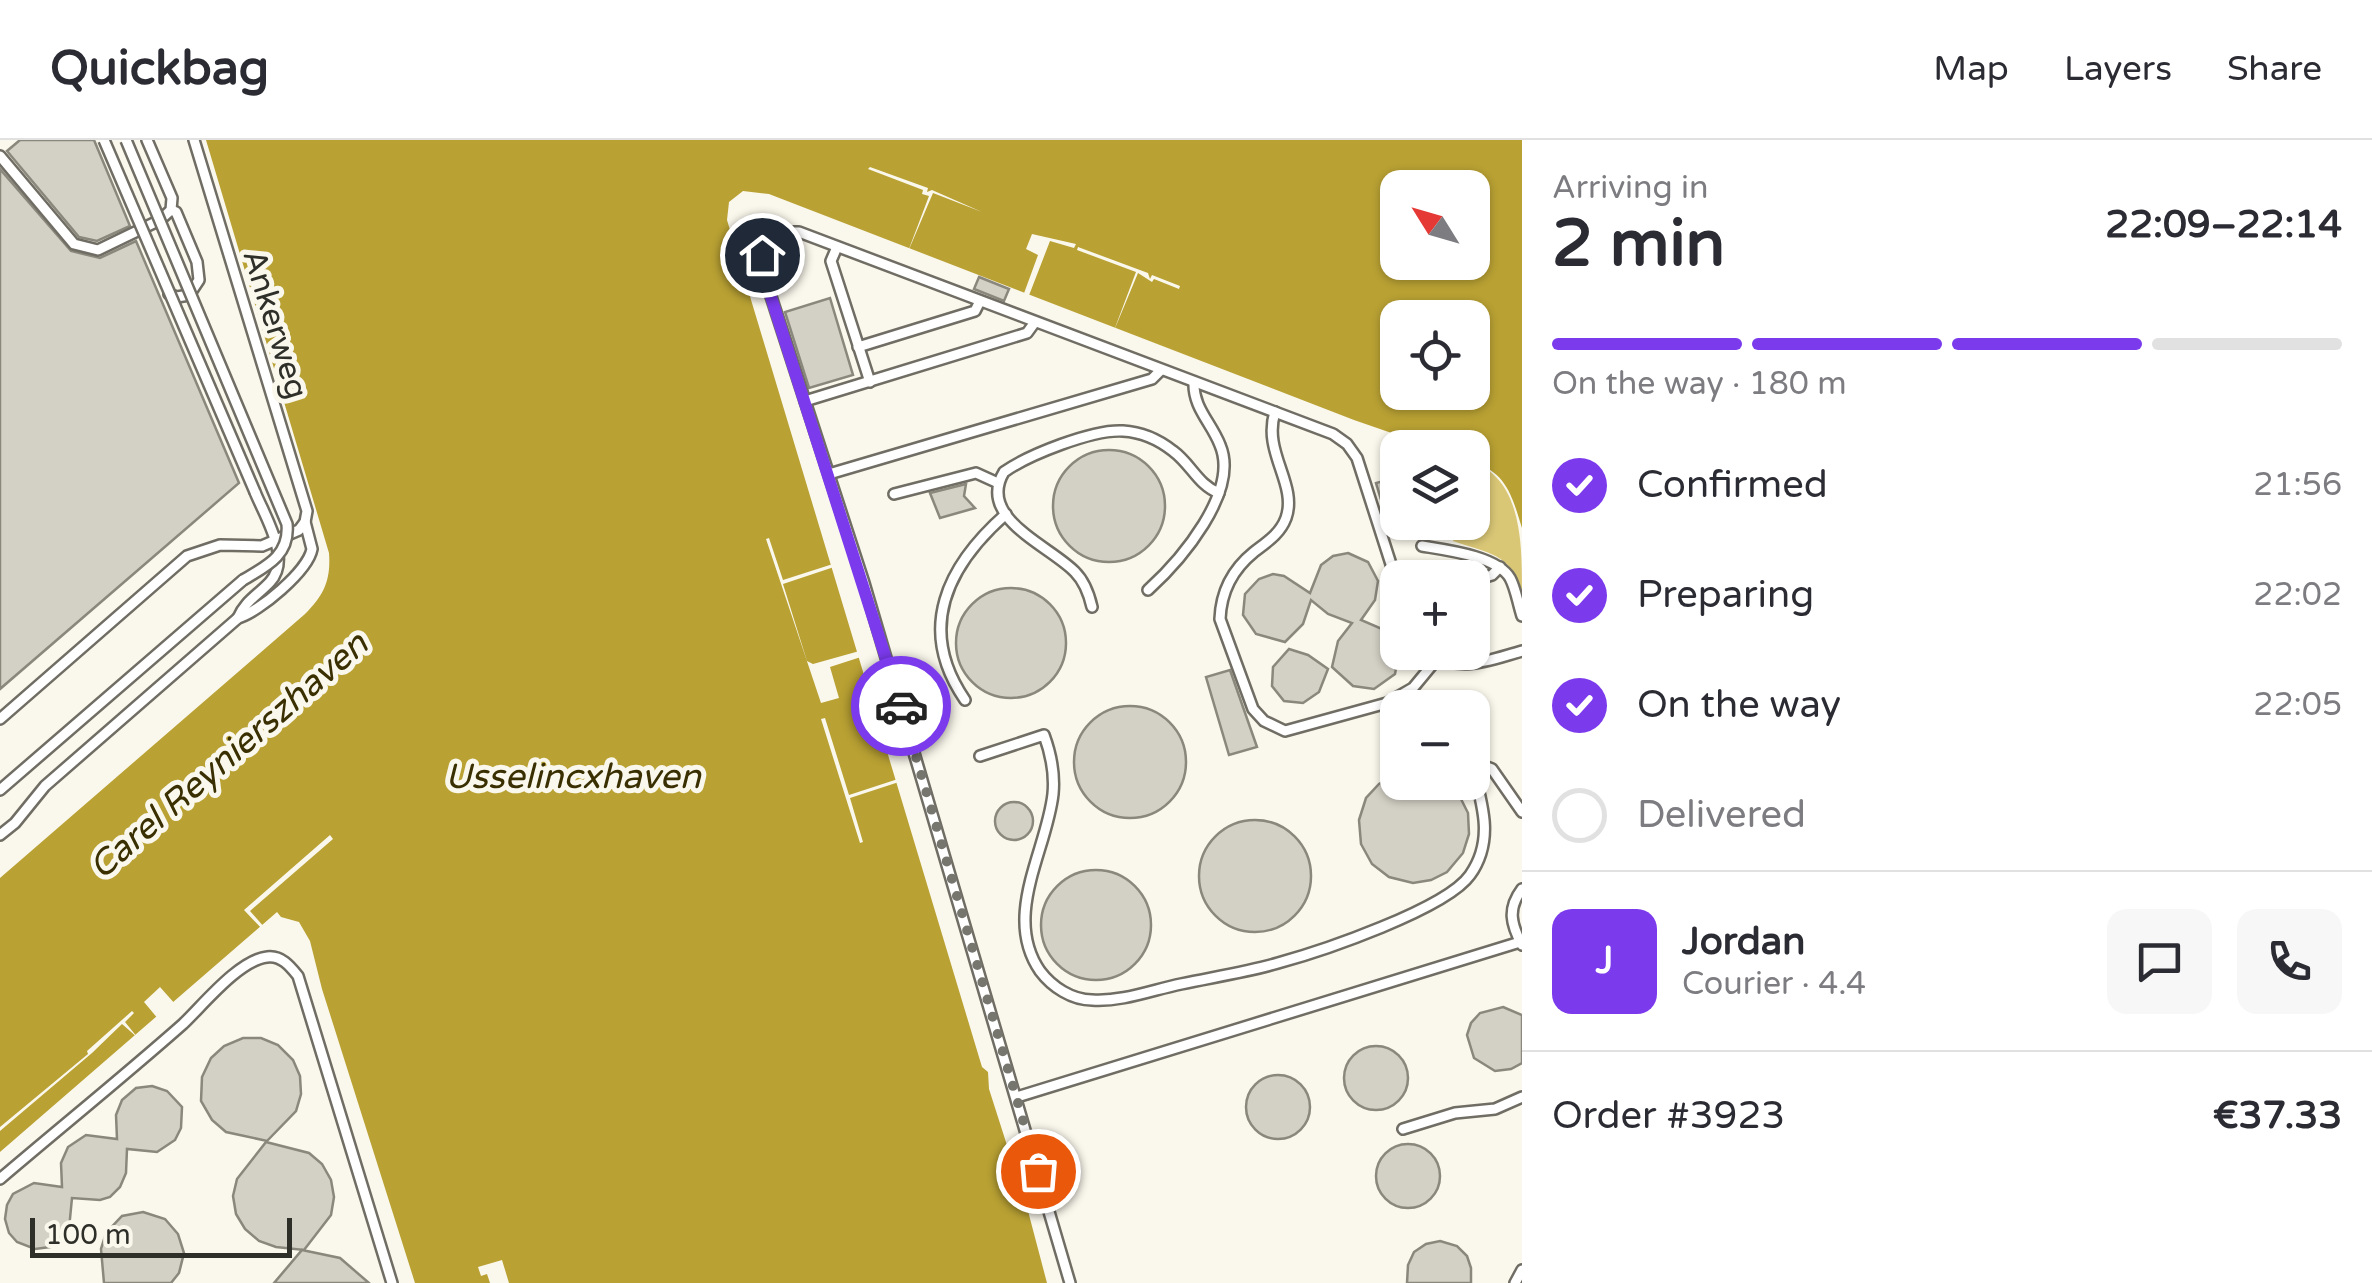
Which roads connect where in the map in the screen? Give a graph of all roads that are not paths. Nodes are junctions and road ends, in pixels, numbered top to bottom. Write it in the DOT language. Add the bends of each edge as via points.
graph roads {
  1 [pos="104,140"];
  2 [pos="126,140"];
  3 [pos="146,140"];
  4 [pos="194,140"];
  5 [pos="0,156"];
  6 [pos="171,210"];
  7 [pos="141,230"];
  8 [pos="836,247"];
  9 [pos="980,302"];
  10 [pos="1035,322"];
  11 [pos="858,346"];
  12 [pos="1161,370"];
  13 [pos="870,382"];
  14 [pos="1194,382"];
  15 [pos="805,402"];
  16 [pos="1275,412"];
  17 [pos="829,474"];
  18 [pos="998,483"];
  19 [pos="1219,493"];
  20 [pos="894,494"];
  21 [pos="1006,514"];
  22 [pos="305,522"];
  23 [pos="274,540"];
  24 [pos="1422,546"];
  25 [pos="1389,560"];
  26 [pos="1500,567"];
  27 [pos="1490,576"];
  28 [pos="1148,590"];
  29 [pos="1092,606"];
  30 [pos="1522,616"];
  31 [pos="238,618"];
  32 [pos="1522,651"];
  33 [pos="1490,660"];
  34 [pos="1424,670"];
  35 [pos="964,700"];
  36 [pos="0,718"];
  37 [pos="980,756"];
  38 [pos="1490,768"];
  39 [pos="0,790"];
  40 [pos="1481,800"];
  41 [pos="1522,812"];
  42 [pos="0,836"];
  43 [pos="1522,889"];
  44 [pos="1521,944"];
  45 [pos="1016,1096"];
  46 [pos="1522,1097"];
  47 [pos="1403,1129"];
  48 [pos="0,1179"];
  49 [pos="1522,1270"];
  50 [pos="392,1283"];
  51 [pos="1070,1283"];
  52 [pos="1515,1283"];
  1 -- 7 [label="lane, Ankerweg"];
  1 -- 23 [label="lane, Ankerweg, bridge"];
  2 -- 39 [label="lane, Ankerweg, bridge" via="281,503 288,535 276,558"];
  3 -- 6 [label="lane, Ankerweg"];
  4 -- 22 [label="lane, Ankerweg"];
  5 -- 7 [label="lane" via="74,244 106,248"];
  6 -- 7 [label="lane"];
  6 -- 7 [label="lane, Ankerweg" via="197,262 199,280 189,295 167,292"];
  8 -- 9 [label="lane"];
  8 -- 11 [label="lane" via="831,261"];
  8 -- 15 [label="lane" via="786,231 768,241 762,255"];
  9 -- 10 [label="lane"];
  9 -- 11 [label="lane" via="975,311"];
  10 -- 12 [label="lane"];
  10 -- 13 [label="lane" via="1027,333"];
  11 -- 13 [label="lane"];
  12 -- 14 [label="lane"];
  12 -- 17 [label="lane" via="1152,379"];
  13 -- 15 [label="lane"];
  14 -- 16 [label="lane"];
  14 -- 19 [label="lane" via="1196,402 1221,446"];
  15 -- 17 [label="lane"];
  16 -- 25 [label="lane" via="1334,434 1352,450"];
  16 -- 34 [label="lane" via="1271,442 1288,494 1286,519 1228,582 1220,606 1254,709 1271,726 1293,731 1387,703 1412,688"];
  17 -- 45 [label="lane"];
  18 -- 19 [label="lane" via="1009,468 1033,457 1125,431 1173,451"];
  18 -- 20 [label="lane" via="976,473"];
  18 -- 21 [label="lane"];
  19 -- 28 [label="lane" via="1187,549"];
  21 -- 29 [label="lane" via="1077,574"];
  21 -- 35 [label="lane" via="975,546 942,604 942,654"];
  22 -- 23 [label="lane"];
  22 -- 31 [label="lane, Ankerweg" via="312,541 307,564"];
  23 -- 31 [label="lane, Ankerweg" via="278,570"];
  23 -- 36 [label="lane" via="208,547 187,556"];
  24 -- 26 [label="lane"];
  26 -- 27 [label="lane"];
  26 -- 30 [label="lane"];
  31 -- 42 [label="lane, Ankerweg" via="45,786"];
  32 -- 33 [label="lane"];
  37 -- 40 [label="lane" via="1044,735 1054,786 1026,908 1030,949 1056,988 1091,1000 1279,963 1423,910 1472,872 1484,838"];
  38 -- 41 [label="lane"];
  43 -- 44 [label="lane" via="1511,916"];
  44 -- 45 [label="lane"];
  45 -- 51 [label="lane"];
  46 -- 47 [label="lane"];
  48 -- 50 [label="lane" via="214,992 256,960 272,957 298,976"];
  49 -- 52 [label="lane"];
}
